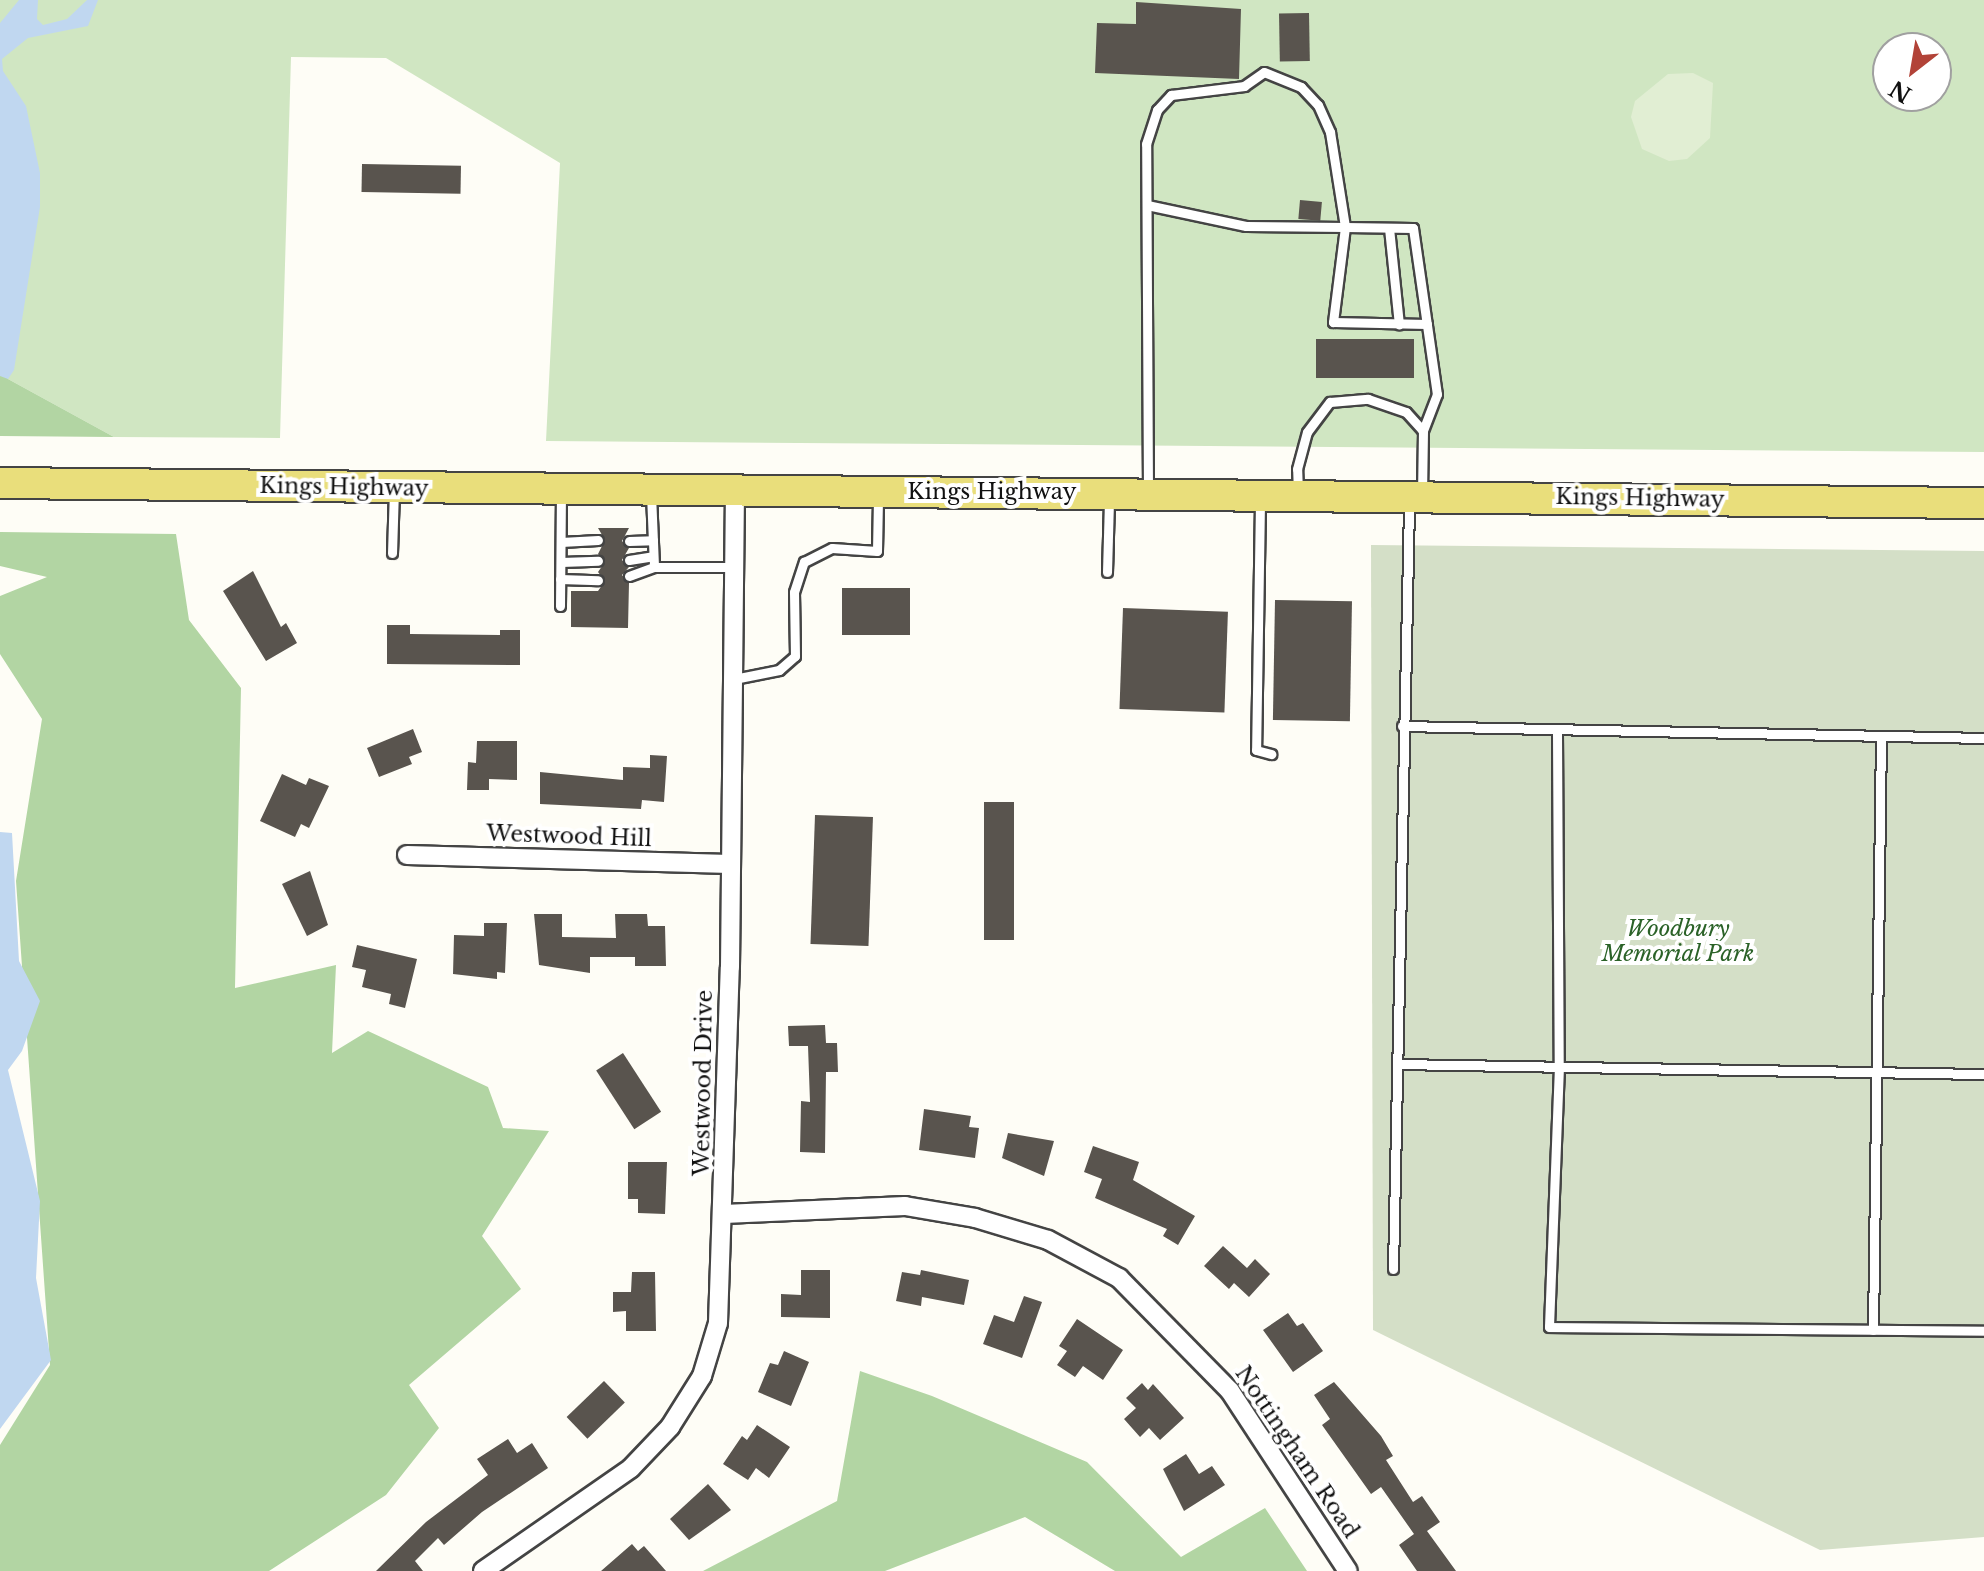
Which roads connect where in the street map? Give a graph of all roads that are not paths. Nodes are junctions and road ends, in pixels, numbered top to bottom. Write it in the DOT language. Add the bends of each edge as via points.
graph roads {
  1 [pos="1147,205"];
  2 [pos="1345,227"];
  3 [pos="1389,228"];
  4 [pos="1399,324"];
  5 [pos="1427,324"];
  6 [pos="1423,431"];
  7 [pos="0,483"];
  8 [pos="394,488"];
  9 [pos="561,490"];
  10 [pos="651,491"];
  11 [pos="878,491"];
  12 [pos="735,492"];
  13 [pos="1109,492"];
  14 [pos="1148,493"];
  15 [pos="1260,495"];
  16 [pos="1298,495"];
  17 [pos="1415,496"];
  18 [pos="1984,503"];
  19 [pos="598,540"];
  20 [pos="653,540"];
  21 [pos="629,541"];
  22 [pos="561,542"];
  23 [pos="392,553"];
  24 [pos="629,560"];
  25 [pos="598,561"];
  26 [pos="654,561"];
  27 [pos="561,562"];
  28 [pos="734,567"];
  29 [pos="1107,572"];
  30 [pos="629,576"];
  31 [pos="560,579"];
  32 [pos="598,580"];
  33 [pos="560,606"];
  34 [pos="734,679"];
  35 [pos="1402,726"];
  36 [pos="1557,733"];
  37 [pos="1881,737"];
  38 [pos="1984,738"];
  39 [pos="1271,754"];
  40 [pos="407,855"];
  41 [pos="730,864"];
  42 [pos="1397,1064"];
  43 [pos="1559,1066"];
  44 [pos="1877,1071"];
  45 [pos="1984,1074"];
  46 [pos="724,1214"];
  47 [pos="1393,1269"];
  48 [pos="1873,1330"];
  49 [pos="1984,1331"];
  50 [pos="483,1571"];
  51 [pos="1348,1571"];
  1 -- 2 [label="lane" via="1246,226"];
  1 -- 2 [label="lane" via="1146,144 1157,110 1171,95 1244,86 1264,72 1301,87 1318,105 1330,132"];
  1 -- 14 [label="lane"];
  2 -- 3 [label="lane"];
  2 -- 4 [label="lane" via="1333,322"];
  3 -- 4 [label="lane"];
  3 -- 5 [label="lane" via="1413,228"];
  4 -- 5 [label="lane"];
  5 -- 6 [label="lane" via="1437,394"];
  6 -- 16 [label="lane" via="1406,412 1368,399 1330,402 1307,432 1297,469"];
  6 -- 17 [label="lane"];
  7 -- 8 [label="main road, Kings Highway"];
  8 -- 9 [label="main road, Kings Highway"];
  8 -- 23 [label="lane"];
  9 -- 10 [label="main road, Kings Highway"];
  9 -- 22 [label="lane"];
  10 -- 12 [label="main road, Kings Highway"];
  10 -- 20 [label="lane"];
  11 -- 12 [label="main road, Kings Highway"];
  11 -- 13 [label="main road, Kings Highway"];
  11 -- 34 [label="lane" via="877,551 832,548 804,562 794,592 795,656 779,670"];
  12 -- 28 [label="street, Westwood Drive"];
  13 -- 14 [label="main road, Kings Highway"];
  13 -- 29 [label="lane"];
  14 -- 15 [label="main road, Kings Highway"];
  15 -- 16 [label="main road, Kings Highway"];
  15 -- 39 [label="lane" via="1256,750"];
  16 -- 17 [label="main road, Kings Highway"];
  17 -- 18 [label="main road, Kings Highway"];
  17 -- 35 [label="lane"];
  19 -- 22 [label="lane"];
  20 -- 21 [label="lane"];
  20 -- 26 [label="lane"];
  22 -- 27 [label="lane"];
  24 -- 26 [label="lane"];
  25 -- 27 [label="lane"];
  26 -- 28 [label="lane"];
  26 -- 30 [label="lane"];
  27 -- 31 [label="lane"];
  28 -- 34 [label="street, Westwood Drive"];
  31 -- 32 [label="lane"];
  31 -- 33 [label="lane"];
  34 -- 41 [label="street, Westwood Drive"];
  35 -- 36 [label="lane"];
  35 -- 42 [label="lane"];
  36 -- 37 [label="lane"];
  36 -- 43 [label="lane"];
  37 -- 38 [label="lane"];
  37 -- 44 [label="lane"];
  40 -- 41 [label="street, Westwood Hill"];
  41 -- 46 [label="street, Westwood Drive"];
  42 -- 43 [label="lane"];
  42 -- 47 [label="lane"];
  43 -- 44 [label="lane"];
  43 -- 48 [label="lane" via="1549,1327"];
  44 -- 45 [label="lane"];
  44 -- 48 [label="lane"];
  46 -- 50 [label="street, Westwood Drive" via="718,1323 702,1376 670,1427 631,1468"];
  46 -- 51 [label="street, Nottingham Road" via="905,1206 975,1218 1048,1240 1119,1278 1230,1391"];
  48 -- 49 [label="lane"];
}
